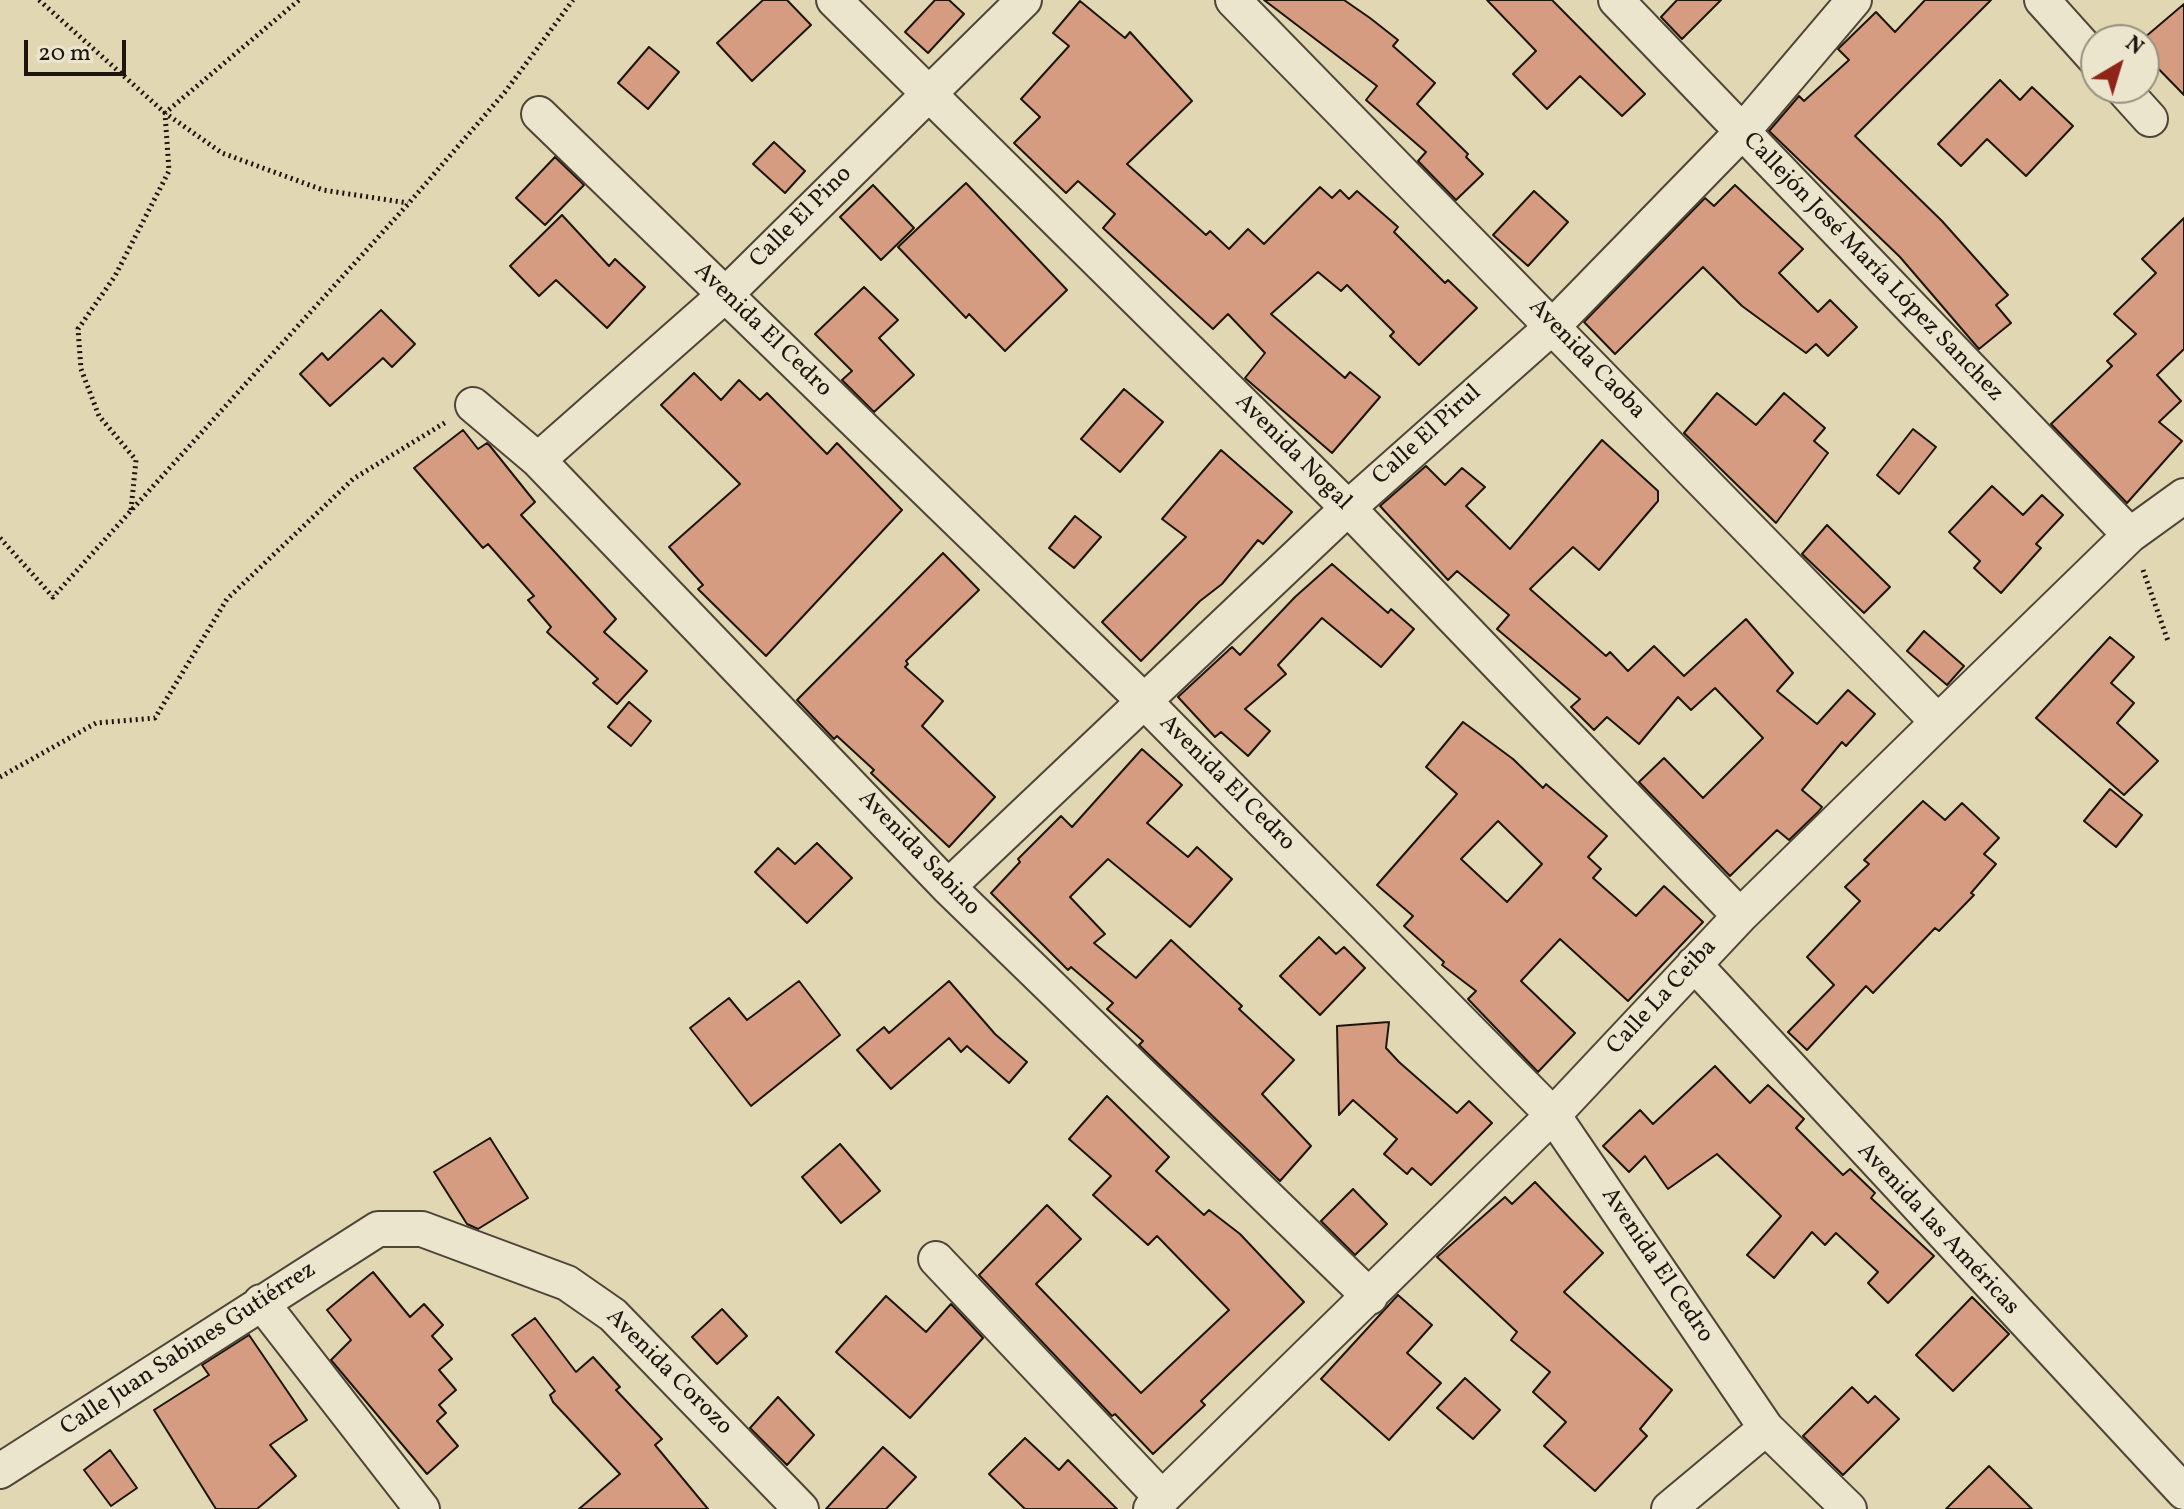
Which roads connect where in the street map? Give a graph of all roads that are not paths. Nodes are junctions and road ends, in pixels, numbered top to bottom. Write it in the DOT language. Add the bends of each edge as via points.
graph roads {
  1 [pos="834,0"];
  2 [pos="1024,0"];
  3 [pos="1233,0"];
  4 [pos="1616,0"];
  5 [pos="1854,0"];
  6 [pos="2042,0"];
  7 [pos="2080,42"];
  8 [pos="928,93"];
  9 [pos="2136,104"];
  10 [pos="539,114"];
  11 [pos="2150,119"];
  12 [pos="1741,133"];
  13 [pos="725,295"];
  14 [pos="1553,326"];
  15 [pos="473,405"];
  16 [pos="538,460"];
  17 [pos="2184,496"];
  18 [pos="1348,508"];
  19 [pos="2130,535"];
  20 [pos="1145,702"];
  21 [pos="1938,722"];
  22 [pos="948,887"];
  23 [pos="1740,916"];
  24 [pos="1694,964"];
  25 [pos="1553,1115"];
  26 [pos="378,1229"];
  27 [pos="936,1259"];
  28 [pos="1370,1297"];
  29 [pos="261,1302"];
  30 [pos="1766,1428"];
  31 [pos="0,1471"];
  32 [pos="2184,1492"];
  33 [pos="1156,1504"];
  34 [pos="422,1509"];
  35 [pos="801,1509"];
  36 [pos="1669,1509"];
  37 [pos="1849,1509"];
  1 -- 8 [label="street, Avenida Nogal"];
  2 -- 8 [label="street, Calle El Pino"];
  3 -- 14 [label="street, Avenida Caoba"];
  4 -- 12 [label="street, Callejón José María López Sanchez"];
  5 -- 12 [label="street, Calle El Pirul"];
  6 -- 7 [label="street"];
  8 -- 13 [label="street, Calle El Pino"];
  8 -- 18 [label="street, Avenida Nogal"];
  9 -- 11 [label="street"];
  10 -- 13 [label="street, Avenida El Cedro"];
  12 -- 14 [label="street, Calle El Pirul"];
  12 -- 19 [label="street, Callejón José María López Sanchez"];
  13 -- 16 [label="street, Calle El Pino"];
  13 -- 20 [label="street, Avenida El Cedro"];
  14 -- 18 [label="street, Calle El Pirul"];
  14 -- 21 [label="street, Avenida Caoba"];
  15 -- 16 [label="street, Avenida Sabino"];
  16 -- 22 [label="street, Avenida Sabino"];
  17 -- 19 [label="street, Calle La Ceiba"];
  18 -- 20 [label="street, Calle El Pirul"];
  18 -- 23 [label="street, Avenida Nogal"];
  19 -- 21 [label="street, Calle La Ceiba"];
  20 -- 22 [label="street, Calle El Pirul"];
  20 -- 25 [label="street, Avenida El Cedro"];
  21 -- 23 [label="street, Calle La Ceiba"];
  22 -- 28 [label="street, Avenida Sabino"];
  23 -- 24 [label="street, Calle La Ceiba"];
  24 -- 25 [label="street, Calle La Ceiba"];
  24 -- 32 [label="street, Avenida las Américas"];
  25 -- 28 [label="street, Calle La Ceiba"];
  25 -- 30 [label="street, Avenida El Cedro"];
  26 -- 29 [label="street, Calle Juan Sabines Gutiérrez"];
  26 -- 35 [label="street, Avenida Corozo" via="422,1229 567,1283 613,1315"];
  27 -- 33 [label="street"];
  28 -- 33 [label="street, Calle La Ceiba"];
  29 -- 31 [label="street, Calle Juan Sabines Gutiérrez"];
  29 -- 34 [label="street"];
  30 -- 36 [label="street"];
  30 -- 37 [label="street, Avenida El Cedro"];
}
